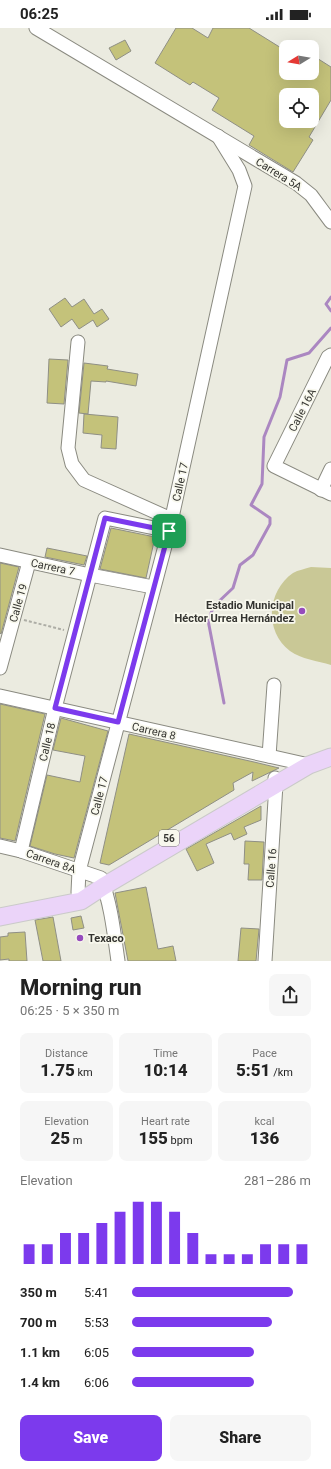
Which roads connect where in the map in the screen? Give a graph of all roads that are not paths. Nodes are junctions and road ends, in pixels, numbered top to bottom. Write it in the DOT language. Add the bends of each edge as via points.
graph roads {
  1 [pos="36,28"];
  2 [pos="218,136"];
  3 [pos="331,222"];
  4 [pos="78,342"];
  5 [pos="331,355"];
  6 [pos="331,469"];
  7 [pos="326,492"];
  8 [pos="170,525"];
  9 [pos="0,555"];
  10 [pos="29,562"];
  11 [pos="90,575"];
  12 [pos="154,587"];
  13 [pos="1,663"];
  14 [pos="274,685"];
  15 [pos="0,696"];
  16 [pos="55,708"];
  17 [pos="118,722"];
  18 [pos="331,749"];
  19 [pos="268,756"];
  20 [pos="331,757"];
  21 [pos="303,764"];
  22 [pos="276,780"];
  23 [pos="0,846"];
  24 [pos="21,851"];
  25 [pos="79,871"];
  26 [pos="102,882"];
  27 [pos="80,897"];
  28 [pos="0,908"];
  29 [pos="0,917"];
  30 [pos="118,961"];
  31 [pos="265,961"];
  1 -- 2 [label="street, Carrera 5A"];
  2 -- 3 [label="street, Carrera 5A" via="296,183 311,195"];
  2 -- 8 [label="street, Calle 17" via="239,170 245,186"];
  4 -- 8 [label="street" via="68,448 72,464 84,480"];
  5 -- 7 [label="street, Calle 16A" via="274,466"];
  6 -- 7 [label="street"];
  8 -- 11 [label="street, Calle 18" via="105,518"];
  8 -- 12 [label="street, Calle 17"];
  9 -- 10 [label="street, Carrera 7"];
  10 -- 11 [label="street, Carrera 7"];
  10 -- 13 [label="street, Calle 19"];
  11 -- 12 [label="street, Carrera 7"];
  11 -- 16 [label="street, Calle 18"];
  12 -- 17 [label="street, Calle 17"];
  14 -- 19 [label="street"];
  15 -- 16 [label="street, Carrera 8"];
  16 -- 17 [label="street, Carrera 8"];
  16 -- 24 [label="street, Calle 18"];
  17 -- 19 [label="street, Carrera 8"];
  17 -- 25 [label="street, Calle 17"];
  18 -- 21 [label="main road, 56" via="320,752"];
  19 -- 21 [label="street, Carrera 8"];
  20 -- 21 [label="main road, 56"];
  21 -- 22 [label="main road, 56"];
  22 -- 26 [label="main road, 56"];
  22 -- 31 [label="street, Calle 16"];
  23 -- 24 [label="street, Carrera 8A"];
  24 -- 25 [label="street, Carrera 8A"];
  25 -- 26 [label="street, Carrera 8A"];
  25 -- 27 [label="street, Calle 17"];
  26 -- 27 [label="main road, 56"];
  26 -- 30 [label="street"];
  27 -- 28 [label="main road, 56"];
  27 -- 29 [label="main road, 56"];
}
